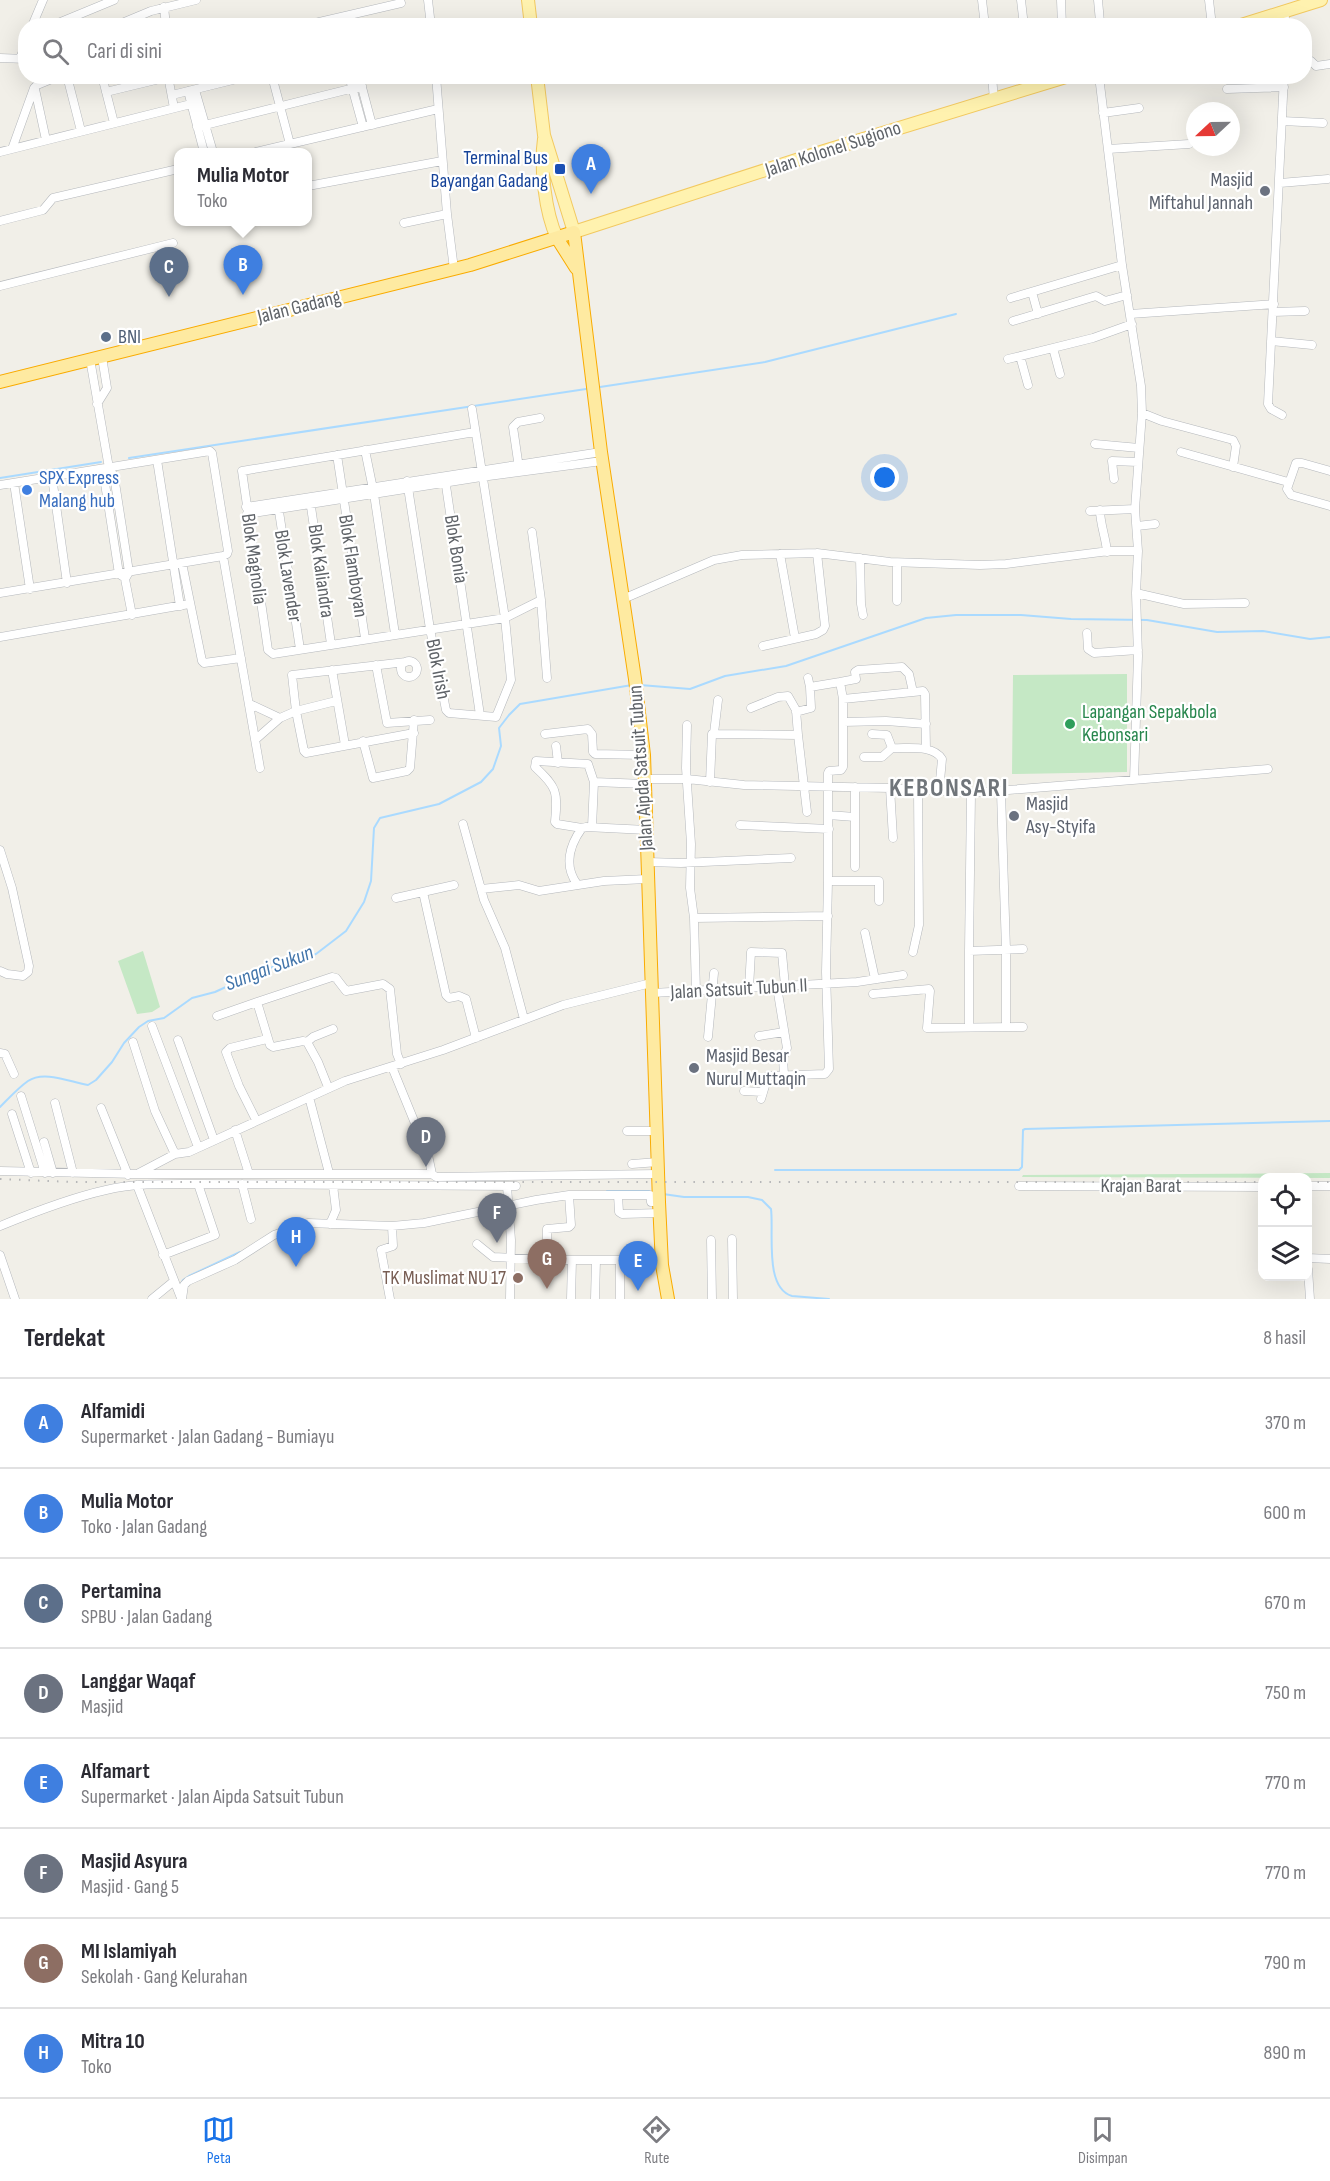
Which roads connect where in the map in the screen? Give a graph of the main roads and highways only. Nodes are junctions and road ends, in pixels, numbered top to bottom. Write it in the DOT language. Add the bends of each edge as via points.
graph roads {
  1 [pos="528,0"];
  2 [pos="1321,0"];
  3 [pos="530,18"];
  4 [pos="1263,18"];
  5 [pos="538,84"];
  6 [pos="1028,84"];
  7 [pos="544,135"];
  8 [pos="597,225"];
  9 [pos="574,232"];
  10 [pos="557,238"];
  11 [pos="578,272"];
  12 [pos="0,381"];
  13 [pos="662,1264"];
  14 [pos="662,1299"];
  15 [pos="668,1299"];
  1 -- 3 [label="main road"];
  2 -- 4 [label="main road"];
  5 -- 7 [label="main road"];
  6 -- 8 [label="main road, Jalan Kolonel Sugiono" via="994,100"];
  7 -- 9 [label="main road"];
  7 -- 10 [label="main road" via="542,159"];
  8 -- 9 [label="main road, Jalan Gadang"];
  9 -- 10 [label="highway, Jalan Gadang"];
  9 -- 11 [label="highway, Jalan Aipda Satsuit Tubun"];
  10 -- 11 [label="highway, Jalan Aipda Satsuit Tubun"];
  10 -- 12 [label="highway, Jalan Gadang" via="454,269"];
  11 -- 13 [label="highway, Jalan Aipda Satsuit Tubun" via="644,755"];
  13 -- 14 [label="highway, Jalan Aipda Satsuit Tubun"];
  13 -- 15 [label="highway, Jalan Aipda Satsuit Tubun"];
}
